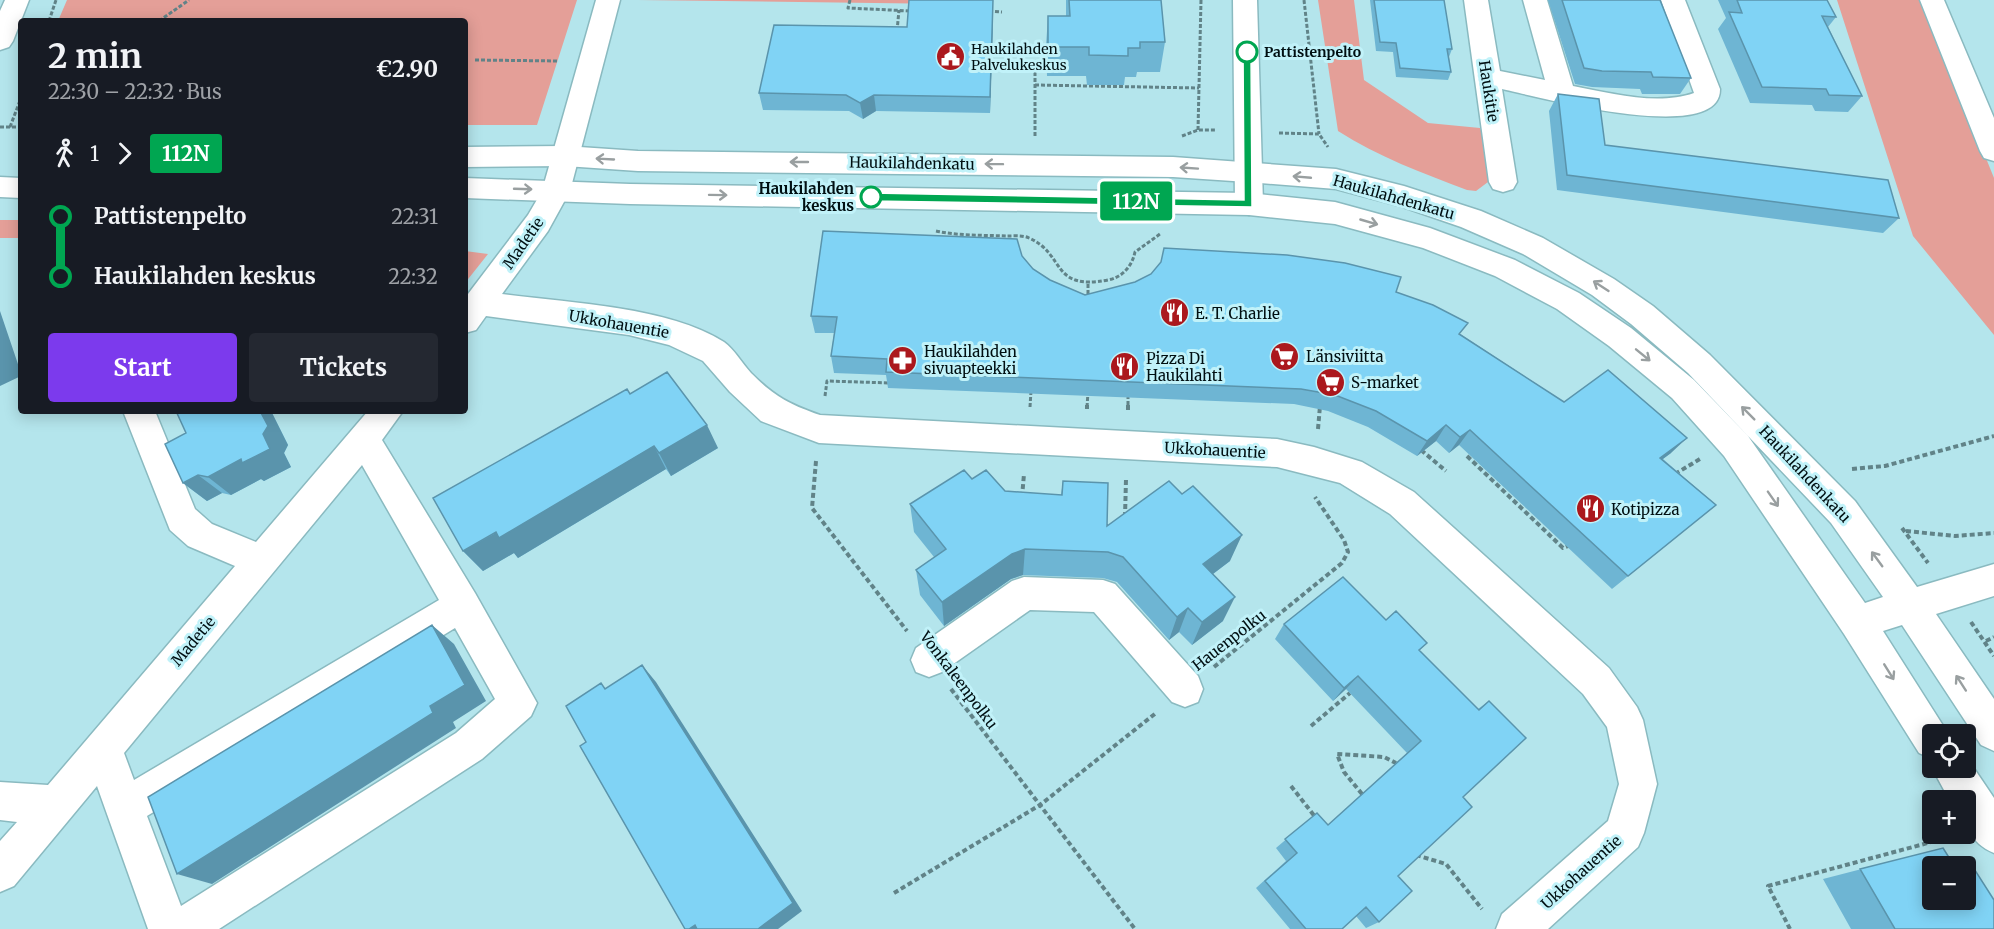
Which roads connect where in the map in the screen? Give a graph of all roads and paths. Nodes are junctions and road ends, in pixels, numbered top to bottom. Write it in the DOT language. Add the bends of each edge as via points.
graph roads {
  1 [pos="17,0"];
  2 [pos="57,0"];
  3 [pos="189,0"];
  4 [pos="608,0"];
  5 [pos="850,0"];
  6 [pos="1201,0"];
  7 [pos="1245,0"];
  8 [pos="1304,0"];
  9 [pos="1476,0"];
  10 [pos="1535,0"];
  11 [pos="1673,0"];
  12 [pos="1932,0"];
  13 [pos="899,10"];
  14 [pos="911,11"];
  15 [pos="985,11"];
  16 [pos="1002,12"];
  17 [pos="50,18"];
  18 [pos="163,18"];
  19 [pos="890,38"];
  20 [pos="0,41"];
  21 [pos="475,60"];
  22 [pos="566,61"];
  23 [pos="1035,66"];
  24 [pos="1486,77"];
  25 [pos="1035,85"];
  26 [pos="1199,88"];
  27 [pos="1562,92"];
  28 [pos="18,106"];
  29 [pos="18,126"];
  30 [pos="0,127"];
  31 [pos="10,127"];
  32 [pos="1198,130"];
  33 [pos="1319,134"];
  34 [pos="1035,139"];
  35 [pos="1994,151"];
  36 [pos="565,156"];
  37 [pos="468,157"];
  38 [pos="1248,172"];
  39 [pos="18,180"];
  40 [pos="0,181"];
  41 [pos="1503,182"];
  42 [pos="0,187"];
  43 [pos="18,188"];
  44 [pos="468,188"];
  45 [pos="556,190"];
  46 [pos="1249,204"];
  47 [pos="926,228"];
  48 [pos="1168,231"];
  49 [pos="1088,284"];
  50 [pos="1088,306"];
  51 [pos="473,312"];
  52 [pos="895,383"];
  53 [pos="1098,390"];
  54 [pos="1118,391"];
  55 [pos="1129,392"];
  56 [pos="825,393"];
  57 [pos="1312,401"];
  58 [pos="1327,405"];
  59 [pos="140,414"];
  60 [pos="376,424"];
  61 [pos="819,429"];
  62 [pos="1994,436"];
  63 [pos="1086,443"];
  64 [pos="1418,448"];
  65 [pos="1693,450"];
  66 [pos="1467,456"];
  67 [pos="1700,459"];
  68 [pos="1314,461"];
  69 [pos="1707,468"];
  70 [pos="1842,470"];
  71 [pos="1446,471"];
  72 [pos="1670,475"];
  73 [pos="1905,531"];
  74 [pos="1994,533"];
  75 [pos="1574,543"];
  76 [pos="261,560"];
  77 [pos="1994,580"];
  78 [pos="462,605"];
  79 [pos="1911,607"];
  80 [pos="1857,622"];
  81 [pos="1994,637"];
  82 [pos="1986,641"];
  83 [pos="929,660"];
  84 [pos="1185,689"];
  85 [pos="1350,693"];
  86 [pos="1922,724"];
  87 [pos="1311,726"];
  88 [pos="1994,732"];
  89 [pos="103,749"];
  90 [pos="1396,763"];
  91 [pos="1958,778"];
  92 [pos="1291,786"];
  93 [pos="1362,794"];
  94 [pos="0,801"];
  95 [pos="56,805"];
  96 [pos="1040,805"];
  97 [pos="126,807"];
  98 [pos="1318,819"];
  99 [pos="1994,833"];
  100 [pos="1922,843"];
  101 [pos="1415,855"];
  102 [pos="0,872"];
  103 [pos="894,893"];
  104 [pos="1484,910"];
  105 [pos="170,929"];
  106 [pos="182,929"];
  107 [pos="1134,929"];
  108 [pos="1517,929"];
  109 [pos="1790,929"];
  1 -- 20 [label="main road"];
  2 -- 17 [label="path"];
  3 -- 18 [label="path"];
  4 -- 36 [label="main road, Madetie"];
  5 -- 13 [label="path" via="848,9"];
  6 -- 26 [label="path"];
  7 -- 38 [label="main road"];
  8 -- 33 [label="path"];
  9 -- 24 [label="main road, Haukitie"];
  10 -- 27 [label="main road"];
  11 -- 27 [label="main road" via="1707,88 1707,98 1678,108"];
  12 -- 35 [label="main road"];
  13 -- 14 [label="path"];
  13 -- 19 [label="path" via="897,31"];
  15 -- 16 [label="path"];
  21 -- 22 [label="path"];
  23 -- 25 [label="path"];
  24 -- 27 [label="main road"];
  24 -- 41 [label="main road, Haukitie"];
  25 -- 26 [label="path"];
  25 -- 34 [label="path"];
  26 -- 32 [label="path"];
  28 -- 31 [label="path"];
  29 -- 31 [label="path"];
  30 -- 31 [label="path"];
  36 -- 37 [label="main road, Haukilahdenkatu"];
  38 -- 36 [label="main road, Haukilahdenkatu, one-way" via="1173,167 638,161"];
  36 -- 45 [label="main road, Madetie"];
  38 -- 46 [label="main road"];
  79 -- 38 [label="main road, Haukilahdenkatu, one-way" via="1843,512 1759,424 1699,364 1602,287 1533,246 1471,219 1404,197 1336,179"];
  39 -- 40 [label="main road"];
  42 -- 43 [label="main road"];
  44 -- 45 [label="main road, Haukilahdenkatu, one-way"];
  45 -- 46 [label="main road, Haukilahdenkatu, one-way"];
  45 -- 51 [label="main road, Madetie" via="538,223"];
  46 -- 80 [label="main road, Haukilahdenkatu, one-way" via="1335,213 1430,239 1505,268 1568,301 1683,388 1736,446"];
  47 -- 49 [label="path" via="949,234 1028,237 1049,253 1061,272"];
  48 -- 49 [label="path" via="1135,252 1133,263 1115,279"];
  49 -- 50 [label="path"];
  51 -- 61 [label="main road, Ukkohauentie" via="629,323 675,334 714,352 772,411"];
  52 -- 56 [label="path" via="827,381"];
  53 -- 63 [label="path" via="1088,389"];
  54 -- 55 [label="path"];
  57 -- 58 [label="path"];
  59 -- 76 [label="main road" via="182,519 200,535"];
  60 -- 76 [label="main road, Madetie"];
  60 -- 78 [label="main road" via="422,513"];
  61 -- 63 [label="main road, Ukkohauentie"];
  61 -- 83 [label="path, Vonkaleenpolku" via="812,508"];
  62 -- 70 [label="path" via="1885,466"];
  63 -- 68 [label="main road, Ukkohauentie" via="1277,453"];
  64 -- 71 [label="path"];
  65 -- 67 [label="path"];
  66 -- 75 [label="path" via="1563,548"];
  67 -- 69 [label="path"];
  67 -- 72 [label="path"];
  68 -- 84 [label="path, Hauenpolku" via="1311,491 1344,540 1348,552 1342,563"];
  68 -- 108 [label="main road, Ukkohauentie" via="1350,472 1402,503 1596,681 1624,720 1638,784 1624,833"];
  73 -- 74 [label="path" via="1955,536"];
  76 -- 89 [label="main road, Madetie"];
  77 -- 79 [label="main road"];
  78 -- 97 [label="main road"];
  78 -- 106 [label="main road" via="518,703 469,746"];
  79 -- 80 [label="main road"];
  88 -- 79 [label="main road, Haukilahdenkatu, one-way"];
  80 -- 86 [label="main road, Haukilahdenkatu, one-way"];
  81 -- 82 [label="path"];
  83 -- 84 [label="main road" via="1024,593 1103,596"];
  83 -- 96 [label="path, Vonkaleenpolku"];
  84 -- 96 [label="path, Hauenpolku"];
  85 -- 87 [label="path"];
  89 -- 95 [label="main road, Madetie"];
  89 -- 97 [label="main road"];
  90 -- 93 [label="path" via="1384,757 1336,754 1344,772"];
  91 -- 99 [label="main road"];
  92 -- 98 [label="path"];
  94 -- 95 [label="main road"];
  95 -- 102 [label="main road, Madetie"];
  96 -- 103 [label="path, Hauenpolku"];
  96 -- 107 [label="path, Vonkaleenpolku"];
  97 -- 105 [label="main road"];
  100 -- 109 [label="path" via="1768,886"];
  101 -- 104 [label="path" via="1446,864"];
}
